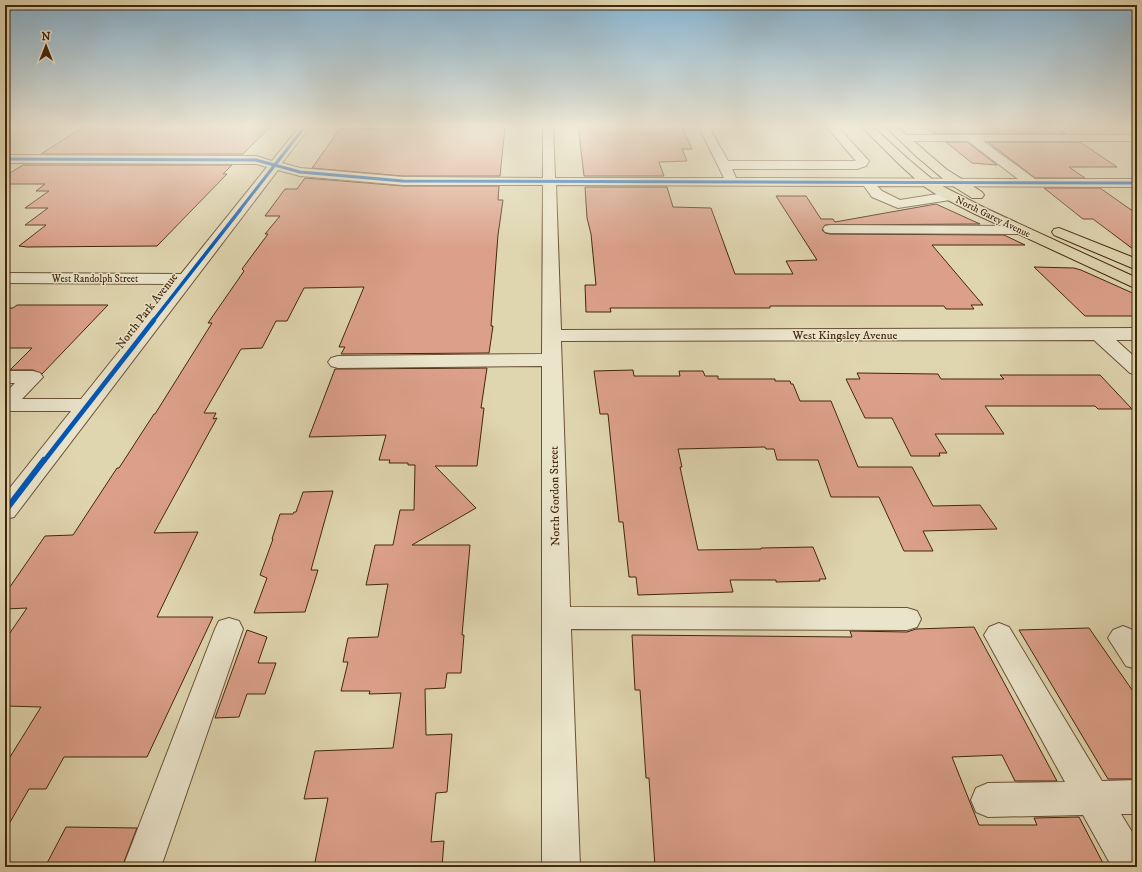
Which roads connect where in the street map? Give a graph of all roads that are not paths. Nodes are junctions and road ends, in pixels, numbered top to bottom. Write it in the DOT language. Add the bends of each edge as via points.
graph roads {
  1 [pos="274,165"];
  2 [pos="723,165"];
  3 [pos="277,166"];
  4 [pos="548,166"];
  5 [pos="909,166"];
  6 [pos="934,166"];
  7 [pos="1009,166"];
  8 [pos="548,181"];
  9 [pos="732,181"];
  10 [pos="867,182"];
  11 [pos="927,182"];
  12 [pos="1031,182"];
  13 [pos="1137,182"];
  14 [pos="953,189"];
  15 [pos="1000,206"];
  16 [pos="1032,220"];
  17 [pos="830,229"];
  18 [pos="1021,230"];
  19 [pos="1121,258"];
  20 [pos="1137,258"];
  21 [pos="1137,265"];
  22 [pos="5,278"];
  23 [pos="185,279"];
  24 [pos="1132,280"];
  25 [pos="1099,334"];
  26 [pos="1137,334"];
  27 [pos="552,336"];
  28 [pos="553,360"];
  29 [pos="338,362"];
  30 [pos="1137,369"];
  31 [pos="5,377"];
  32 [pos="5,405"];
  33 [pos="88,405"];
  34 [pos="5,511"];
  35 [pos="557,618"];
  36 [pos="908,619"];
  37 [pos="230,629"];
  38 [pos="999,635"];
  39 [pos="1137,797"];
  40 [pos="1092,799"];
  41 [pos="988,800"];
  42 [pos="142,867"];
  43 [pos="561,867"];
  44 [pos="1132,867"];
  1 -- 23 [label="street, North Park Avenue"];
  2 -- 9 [label="street"];
  3 -- 8 [label="street" via="300,172 403,181"];
  4 -- 8 [label="street, North Gordon Street"];
  5 -- 11 [label="main road, North Garey Avenue"];
  6 -- 14 [label="main road, North Garey Avenue"];
  7 -- 12 [label="street"];
  8 -- 9 [label="street"];
  8 -- 27 [label="street, North Gordon Street"];
  9 -- 10 [label="street"];
  10 -- 11 [label="street"];
  10 -- 14 [label="street" via="877,194 898,204"];
  11 -- 14 [label="main road, North Garey Avenue"];
  12 -- 13 [label="street"];
  12 -- 14 [label="street"];
  14 -- 15 [label="main road, North Garey Avenue" via="972,193"];
  14 -- 18 [label="main road, North Garey Avenue"];
  16 -- 19 [label="main road, North Garey Avenue"];
  17 -- 18 [label="street"];
  18 -- 24 [label="main road, North Garey Avenue"];
  19 -- 20 [label="street"];
  19 -- 21 [label="main road, North Garey Avenue"];
  22 -- 23 [label="street, West Randolph Street"];
  23 -- 33 [label="street, North Park Avenue"];
  25 -- 26 [label="street, West Kingsley Avenue"];
  25 -- 27 [label="street, West Kingsley Avenue"];
  25 -- 30 [label="street"];
  27 -- 28 [label="street, North Gordon Street"];
  28 -- 29 [label="street"];
  28 -- 35 [label="street, North Gordon Street"];
  31 -- 32 [label="street" via="33,377"];
  32 -- 33 [label="street"];
  33 -- 34 [label="street, North Park Avenue"];
  35 -- 36 [label="street"];
  35 -- 43 [label="street, North Gordon Street"];
  37 -- 42 [label="street"];
  38 -- 40 [label="street"];
  39 -- 40 [label="street"];
  40 -- 41 [label="street"];
  40 -- 44 [label="street"];
}
